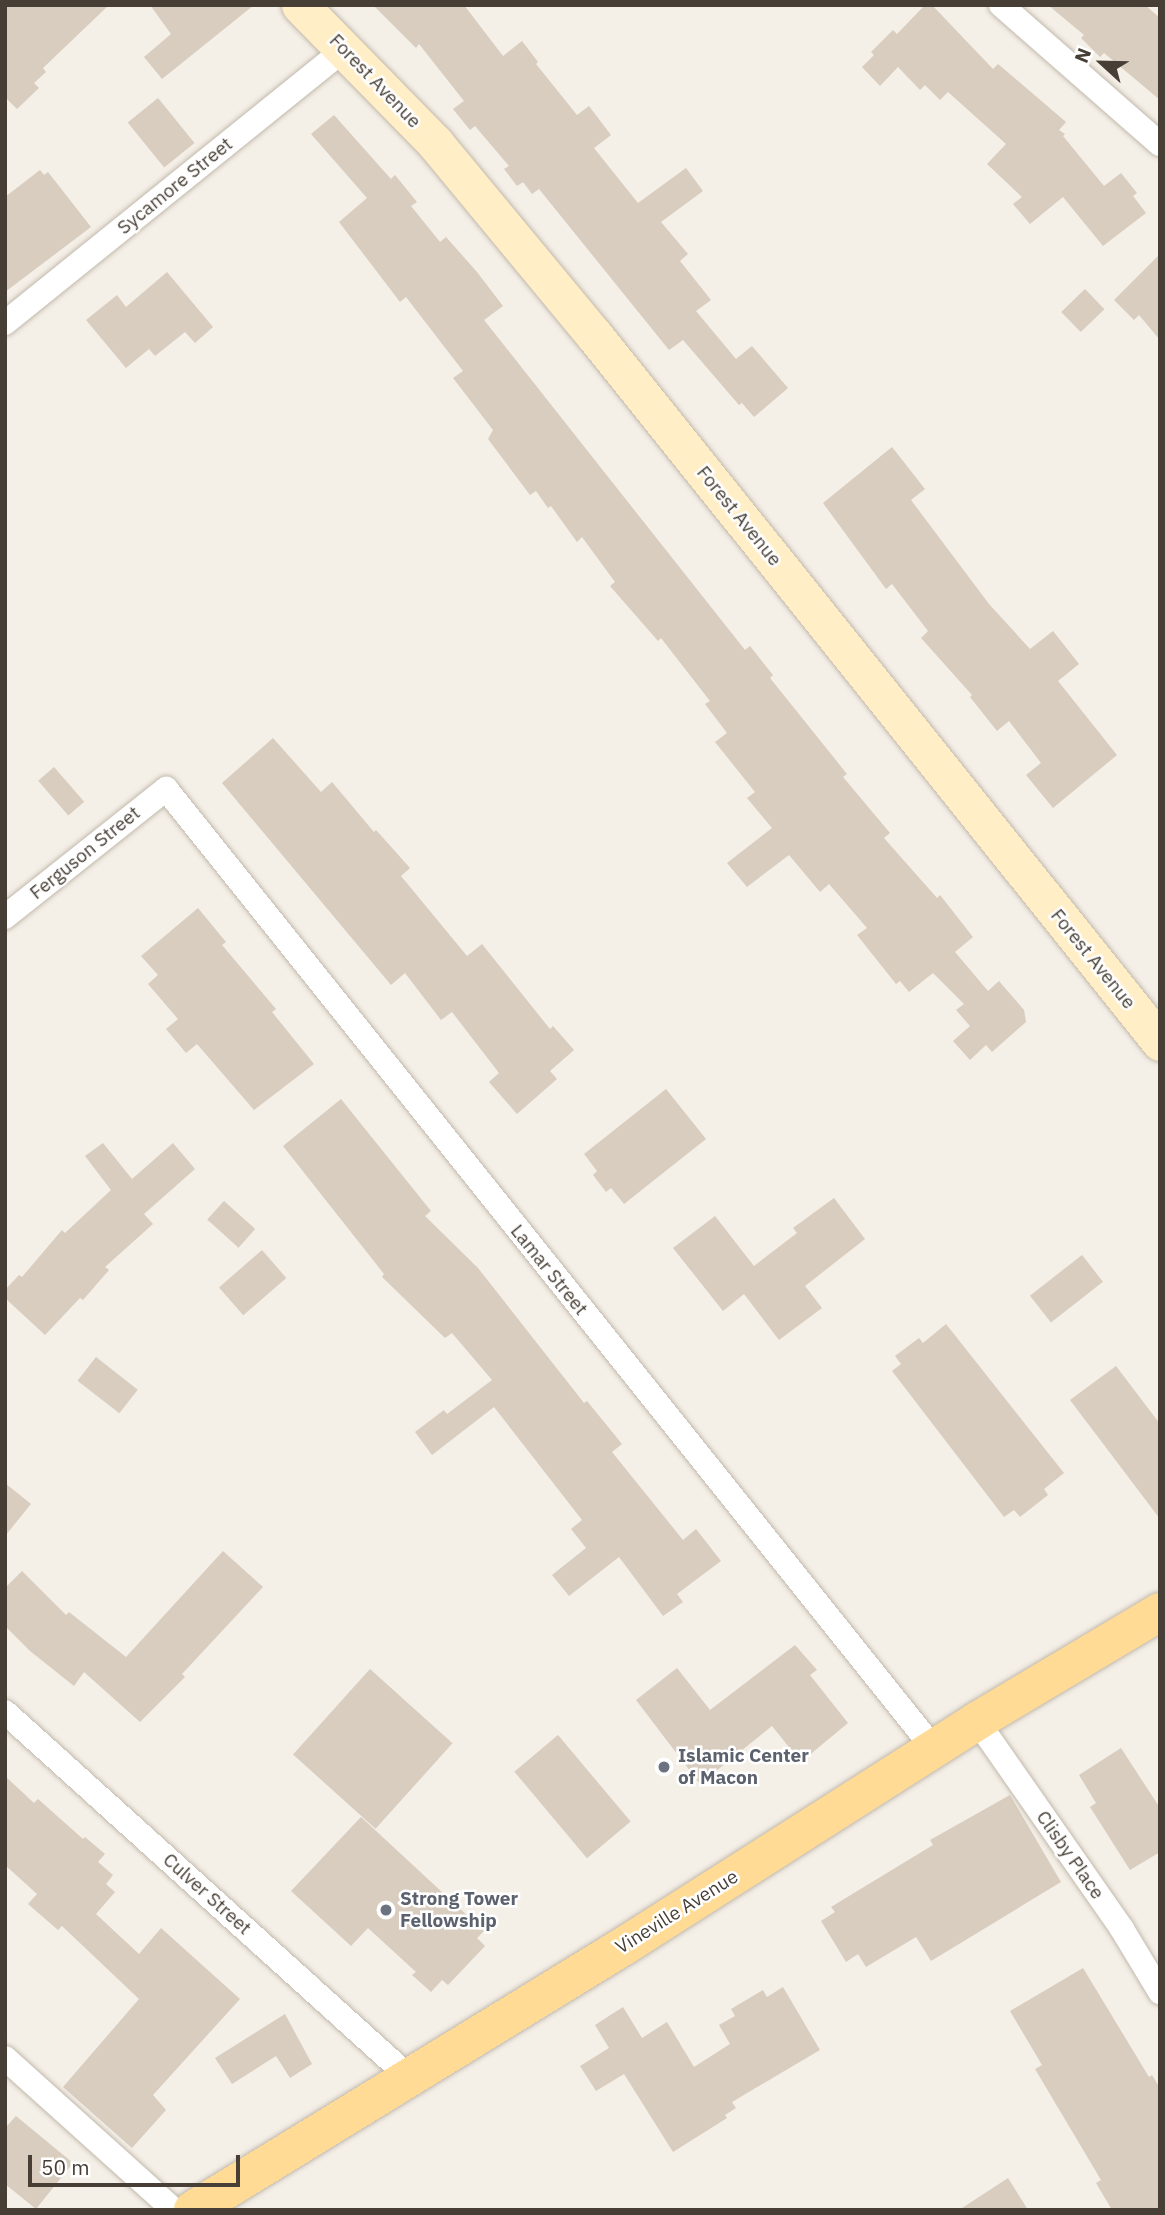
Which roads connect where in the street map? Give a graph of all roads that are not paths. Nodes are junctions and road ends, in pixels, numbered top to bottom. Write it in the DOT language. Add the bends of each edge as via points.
graph roads {
  1 [pos="300,5"];
  2 [pos="1001,5"];
  3 [pos="345,49"];
  4 [pos="1160,144"];
  5 [pos="5,323"];
  6 [pos="166,789"];
  7 [pos="5,917"];
  8 [pos="1160,1042"];
  9 [pos="1160,1612"];
  10 [pos="5,1712"];
  11 [pos="977,1721"];
  12 [pos="934,1749"];
  13 [pos="1160,1992"];
  14 [pos="5,2058"];
  15 [pos="409,2077"];
  16 [pos="174,2210"];
  17 [pos="193,2210"];
  1 -- 3 [label="street, Forest Avenue"];
  2 -- 4 [label="street"];
  3 -- 5 [label="street, Sycamore Street"];
  3 -- 8 [label="street, Forest Avenue" via="435,143 576,313"];
  6 -- 7 [label="street, Ferguson Street"];
  6 -- 12 [label="street, Lamar Street"];
  9 -- 11 [label="main road, Vineville Avenue"];
  10 -- 15 [label="street, Culver Street"];
  11 -- 12 [label="main road, Vineville Avenue"];
  11 -- 13 [label="street, Clisby Place" via="1122,1928"];
  12 -- 15 [label="main road, Vineville Avenue"];
  14 -- 16 [label="street"];
  15 -- 17 [label="main road, Vineville Avenue"];
}
